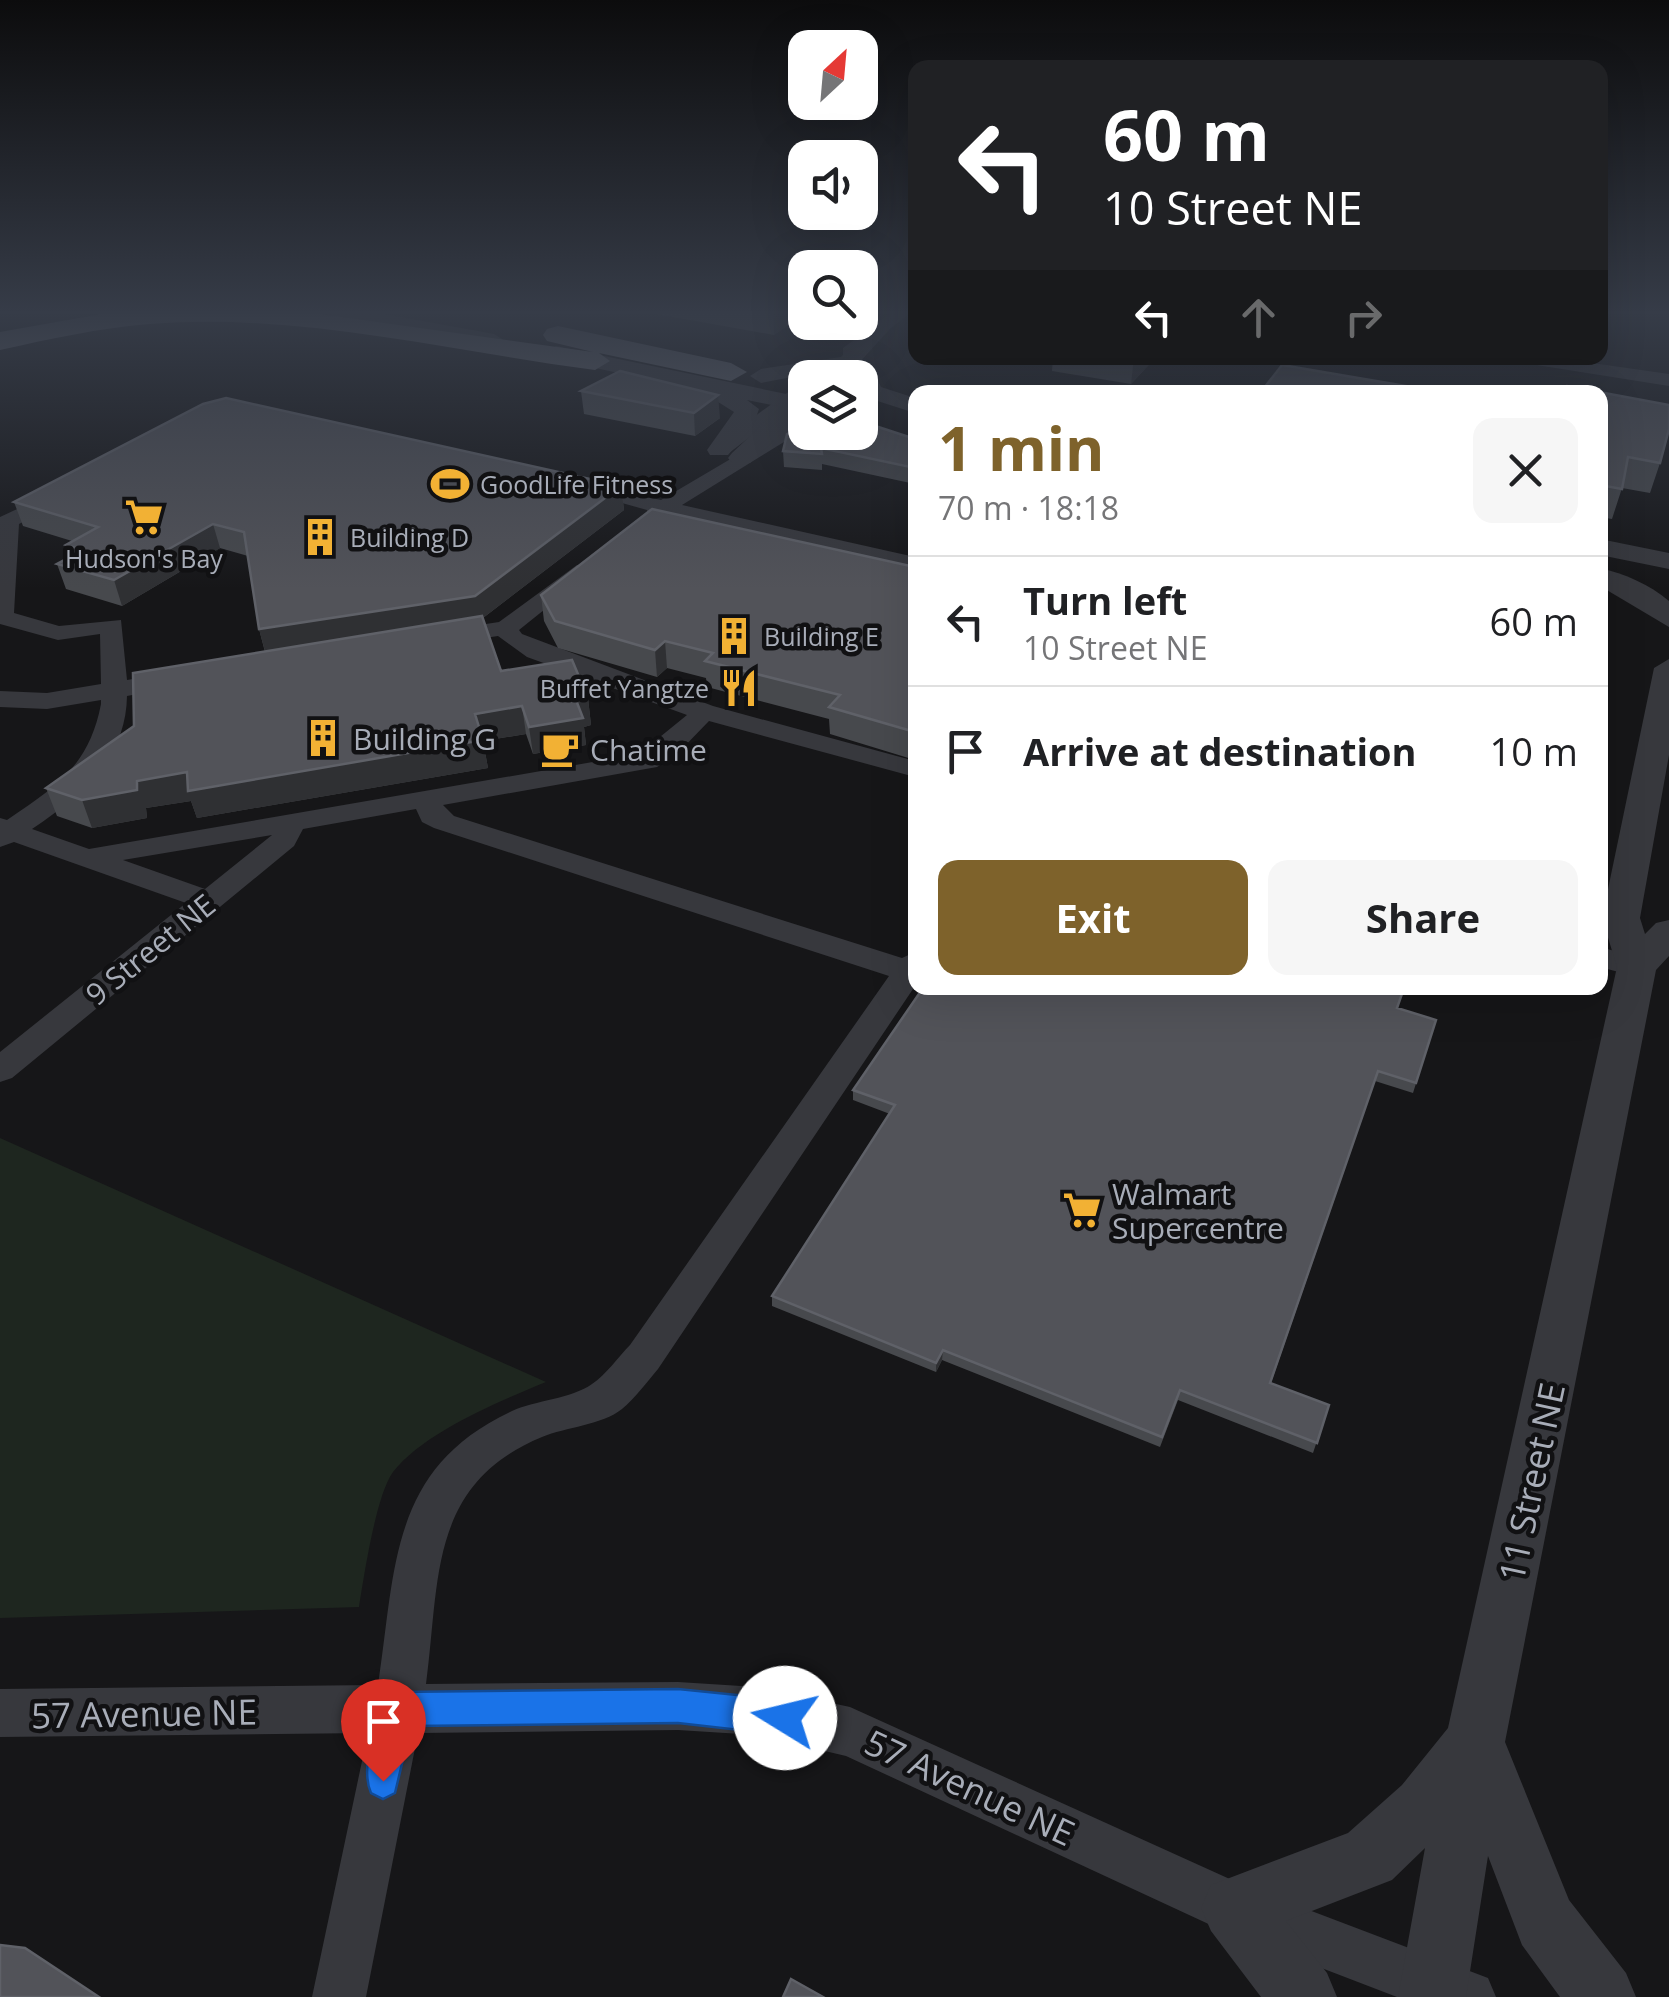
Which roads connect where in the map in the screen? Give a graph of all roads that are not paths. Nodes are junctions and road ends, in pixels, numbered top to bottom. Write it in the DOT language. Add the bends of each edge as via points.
graph roads {
  1 [pos="737,403"];
  2 [pos="788,407"];
  3 [pos="878,421"];
  4 [pos="908,427"];
  5 [pos="730,454"];
  6 [pos="558,484"];
  7 [pos="72,488"];
  8 [pos="662,507"];
  9 [pos="4,523"];
  10 [pos="634,528"];
  11 [pos="1669,537"];
  12 [pos="1608,545"];
  13 [pos="1608,547"];
  14 [pos="604,552"];
  15 [pos="1669,561"];
  16 [pos="908,562"];
  17 [pos="1608,567"];
  18 [pos="1608,579"];
  19 [pos="1669,579"];
  20 [pos="1669,618"];
  21 [pos="506,628"];
  22 [pos="428,640"];
  23 [pos="1669,668"];
  24 [pos="195,678"];
  25 [pos="117,690"];
  26 [pos="0,699"];
  27 [pos="704,712"];
  28 [pos="908,768"];
  29 [pos="426,799"];
  30 [pos="292,822"];
  31 [pos="4,832"];
  32 [pos="87,858"];
  33 [pos="208,901"];
  34 [pos="1635,952"];
  35 [pos="908,965"];
  36 [pos="908,972"];
  37 [pos="0,1070"];
  38 [pos="398,1709"];
  39 [pos="0,1714"];
  40 [pos="1474,1742"];
  41 [pos="1234,1908"];
  42 [pos="1445,1992"];
  43 [pos="339,1997"];
  44 [pos="1303,1997"];
  45 [pos="1602,1997"];
  1 -- 5 [label="street" via="747,409"];
  2 -- 5 [label="street"];
  3 -- 4 [label="street"];
  5 -- 8 [label="street" via="687,496"];
  6 -- 8 [label="street"];
  7 -- 9 [label="street"];
  8 -- 10 [label="street"];
  8 -- 16 [label="street"];
  9 -- 25 [label="street" via="2,616 58,633 112,625"];
  11 -- 12 [label="street"];
  13 -- 15 [label="street"];
  14 -- 21 [label="street"];
  17 -- 19 [label="street"];
  18 -- 20 [label="street" via="1659,605"];
  21 -- 22 [label="street"];
  21 -- 27 [label="street" via="512,640 545,656"];
  23 -- 34 [label="street, 11 Street NE" via="1621,918"];
  24 -- 25 [label="street"];
  25 -- 26 [label="street"];
  25 -- 31 [label="street" via="95,767"];
  27 -- 28 [label="street"];
  27 -- 29 [label="street" via="647,761"];
  29 -- 30 [label="street"];
  29 -- 35 [label="street" via="432,816 444,822"];
  30 -- 32 [label="street"];
  30 -- 33 [label="street, 9 Street NE" via="284,840"];
  31 -- 32 [label="street"];
  32 -- 33 [label="street"];
  33 -- 37 [label="street, 9 Street NE"];
  34 -- 40 [label="street, 11 Street NE"];
  36 -- 38 [label="street" via="644,1357 605,1400 528,1423 487,1445 449,1481 424,1523"];
  38 -- 39 [label="street, 57 Avenue NE"];
  38 -- 41 [label="street, 57 Avenue NE" via="678,1706 757,1712 850,1732"];
  38 -- 43 [label="street"];
  40 -- 41 [label="street" via="1424,1807 1369,1856"];
  40 -- 42 [label="street, 11 Street NE"];
  40 -- 45 [label="street" via="1545,1922"];
  41 -- 42 [label="street, 57 Avenue NE"];
  41 -- 44 [label="street"];
}
